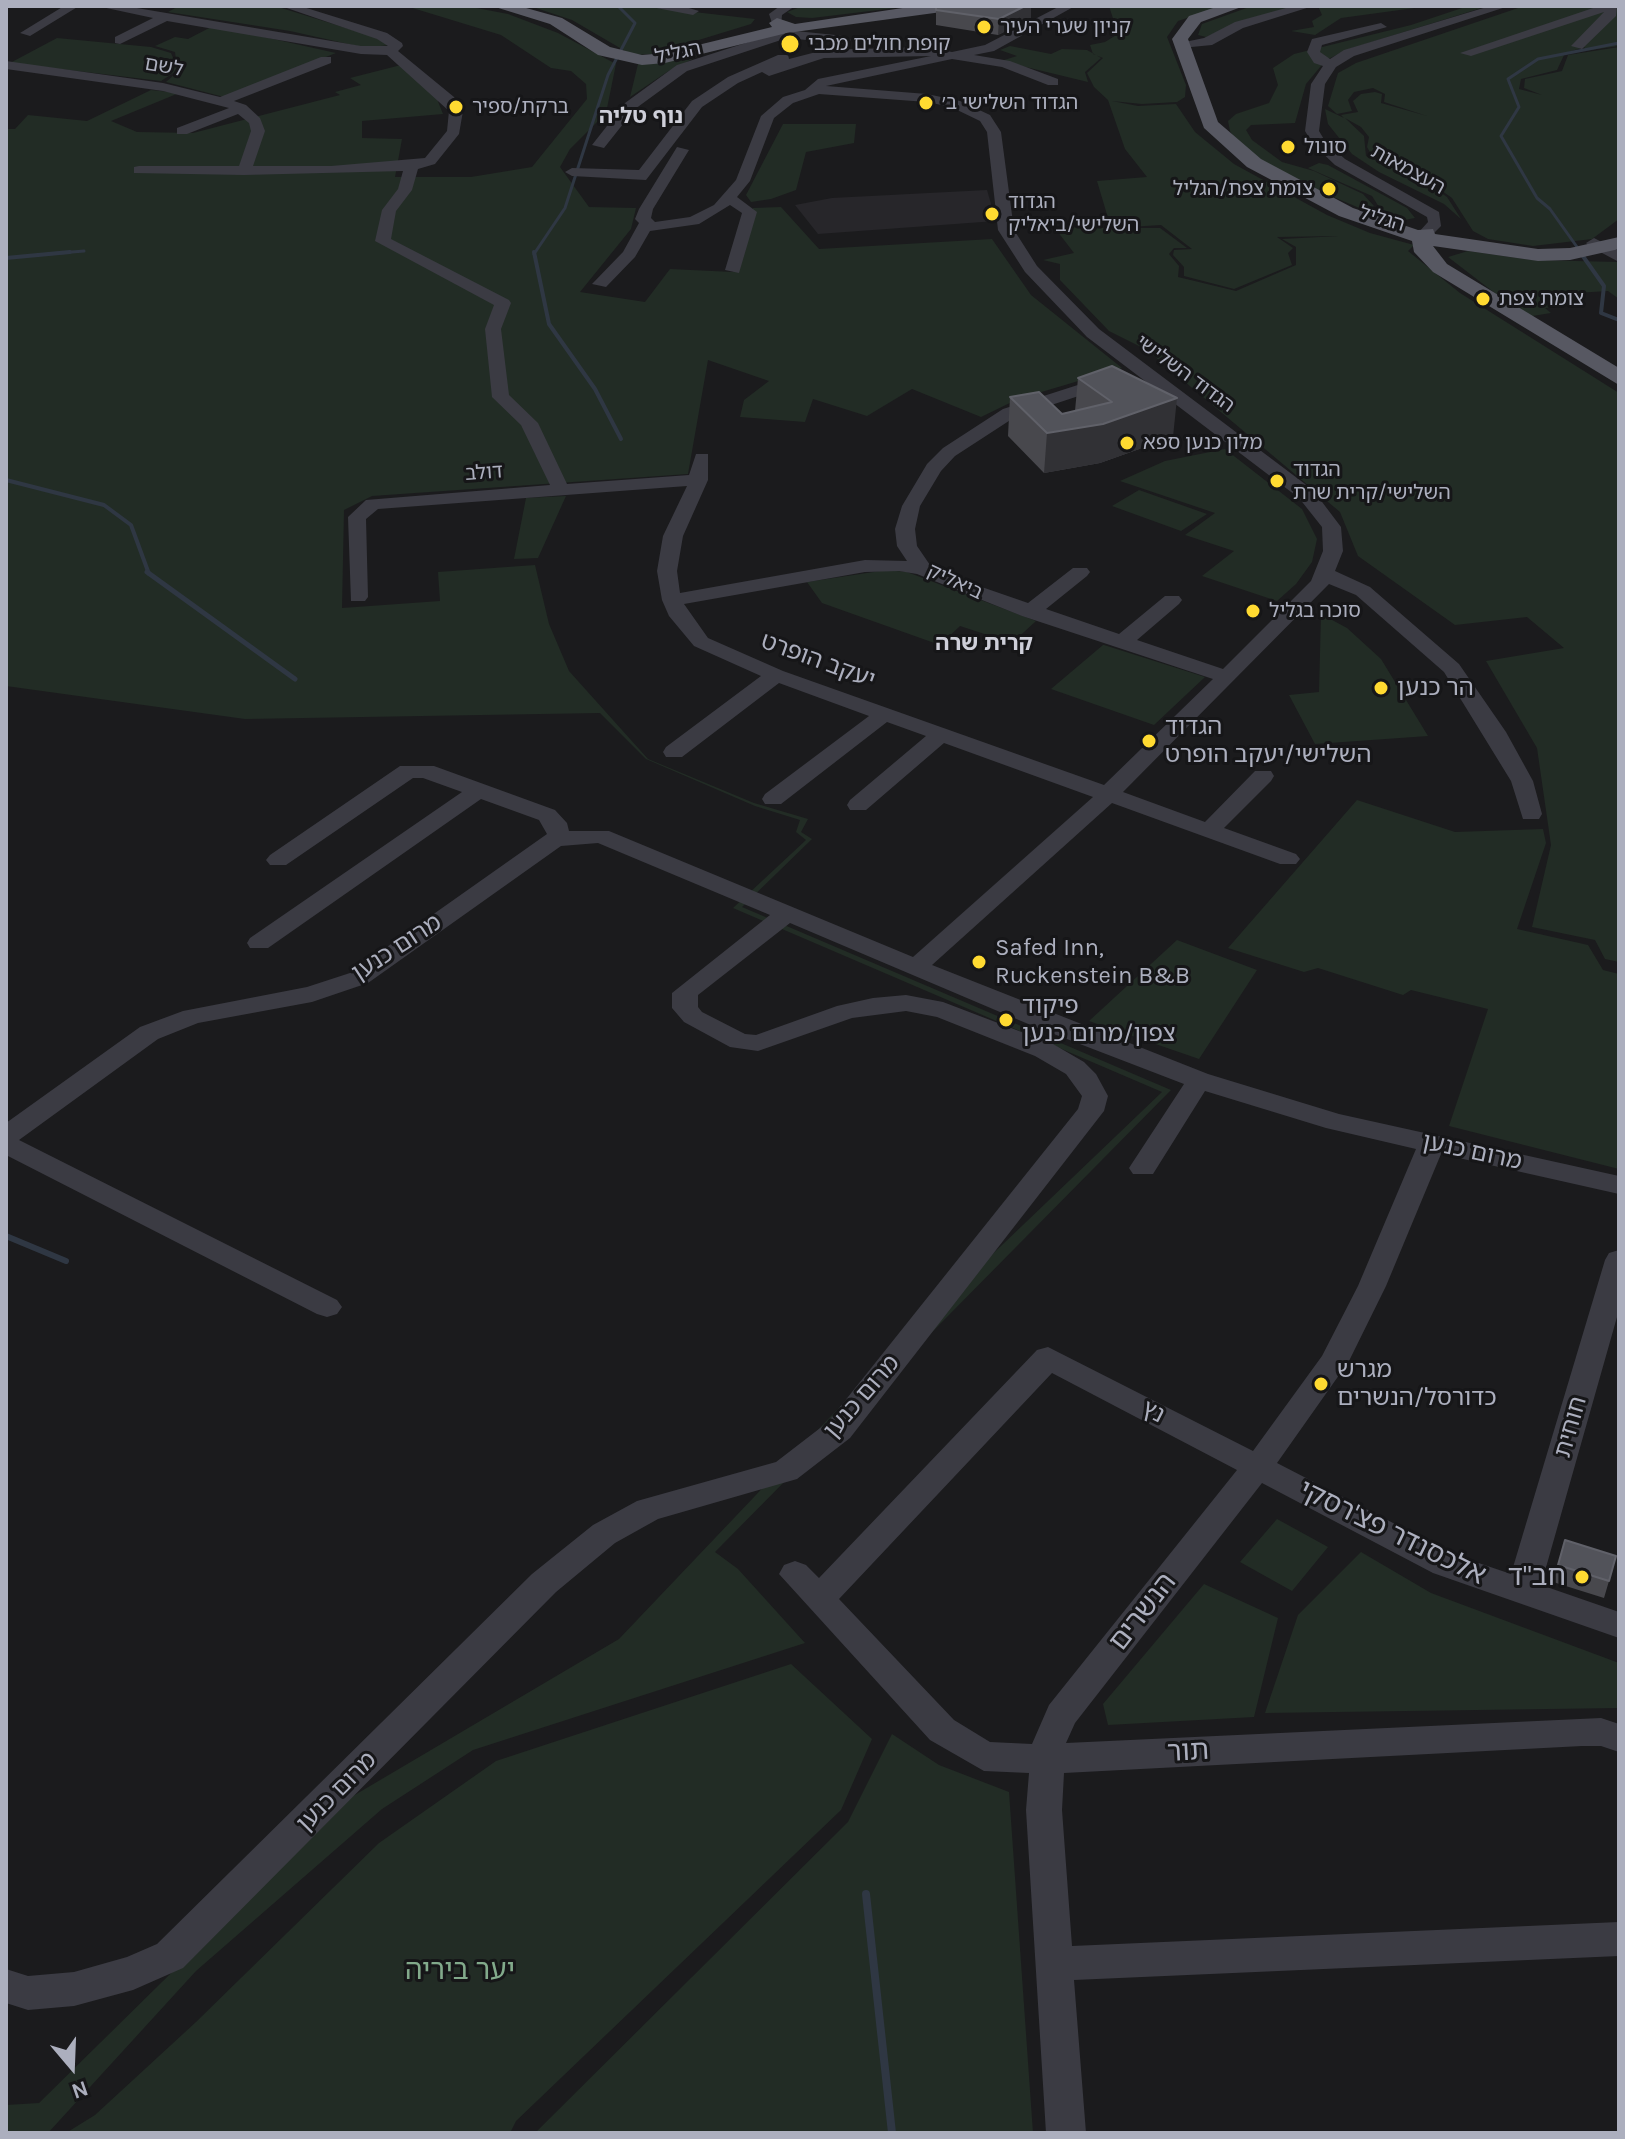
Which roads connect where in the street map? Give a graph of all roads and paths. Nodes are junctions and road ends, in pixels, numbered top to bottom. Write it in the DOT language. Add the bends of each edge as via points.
graph roads {
  1 [pos="73,6"];
  2 [pos="103,6"];
  3 [pos="287,6"];
  4 [pos="500,6"];
  5 [pos="652,6"];
  6 [pos="925,6"];
  7 [pos="949,6"];
  8 [pos="1069,6"];
  9 [pos="1236,6"];
  10 [pos="1307,6"];
  11 [pos="1503,6"];
  12 [pos="1609,6"];
  13 [pos="693,11"];
  14 [pos="1052,13"];
  15 [pos="1424,15"];
  16 [pos="167,16"];
  17 [pos="789,20"];
  18 [pos="854,23"];
  19 [pos="26,33"];
  20 [pos="120,40"];
  21 [pos="845,40"];
  22 [pos="1181,44"];
  23 [pos="1577,46"];
  24 [pos="392,50"];
  25 [pos="1466,53"];
  26 [pos="962,55"];
  27 [pos="326,60"];
  28 [pos="1331,64"];
  29 [pos="6,65"];
  30 [pos="769,72"];
  31 [pos="1053,82"];
  32 [pos="452,85"];
  33 [pos="814,91"];
  34 [pos="223,101"];
  35 [pos="241,108"];
  36 [pos="182,131"];
  37 [pos="599,145"];
  38 [pos="682,150"];
  39 [pos="412,166"];
  40 [pos="139,170"];
  41 [pos="244,171"];
  42 [pos="572,172"];
  43 [pos="729,198"];
  44 [pos="1324,200"];
  45 [pos="646,224"];
  46 [pos="1435,234"];
  47 [pos="1612,247"];
  48 [pos="733,270"];
  49 [pos="600,284"];
  50 [pos="1144,371"];
  51 [pos="1619,378"];
  52 [pos="702,458"];
  53 [pos="699,480"];
  54 [pos="561,490"];
  55 [pos="923,569"];
  56 [pos="1080,572"];
  57 [pos="1324,574"];
  58 [pos="358,597"];
  59 [pos="672,600"];
  60 [pos="1172,600"];
  61 [pos="1029,612"];
  62 [pos="1122,642"];
  63 [pos="776,675"];
  64 [pos="1226,677"];
  65 [pos="886,713"];
  66 [pos="943,733"];
  67 [pos="674,752"];
  68 [pos="1263,776"];
  69 [pos="479,790"];
  70 [pos="1108,793"];
  71 [pos="773,799"];
  72 [pos="858,805"];
  73 [pos="1531,814"];
  74 [pos="1210,830"];
  75 [pos="559,838"];
  76 [pos="1288,859"];
  77 [pos="278,860"];
  78 [pos="788,913"];
  79 [pos="259,943"];
  80 [pos="916,967"];
  81 [pos="1199,1080"];
  82 [pos="6,1136"];
  83 [pos="1432,1143"];
  84 [pos="6,1144"];
  85 [pos="1143,1168"];
  86 [pos="1619,1185"];
  87 [pos="1619,1260"];
  88 [pos="327,1307"];
  89 [pos="1259,1465"];
  90 [pos="795,1574"];
  91 [pos="1522,1593"];
  92 [pos="819,1599"];
  93 [pos="1619,1625"];
  94 [pos="1619,1738"];
  95 [pos="1046,1759"];
  96 [pos="1619,1939"];
  97 [pos="1055,1964"];
  98 [pos="6,1986"];
  99 [pos="1066,2133"];
  1 -- 19 [label="street"];
  2 -- 16 [label="street"];
  3 -- 24 [label="street" via="382,36 394,42"];
  4 -- 17 [label="main road, הגליל" via="556,21 626,59 665,58"];
  5 -- 13 [label="street"];
  6 -- 17 [label="main road, הגליל"];
  7 -- 18 [label="main road, הגליל"];
  8 -- 14 [label="street"];
  9 -- 22 [label="main road" via="1195,19"];
  10 -- 22 [label="street" via="1239,25 1207,42"];
  11 -- 28 [label="street" via="1360,49"];
  12 -- 23 [label="street" via="1610,16"];
  12 -- 25 [label="street"];
  14 -- 26 [label="street" via="1009,40"];
  15 -- 28 [label="street" via="1317,42 1313,52"];
  16 -- 20 [label="street"];
  16 -- 24 [label="street" via="361,50"];
  17 -- 18 [label="main road, הגליל"];
  18 -- 21 [label="street"];
  21 -- 37 [label="street" via="786,34 682,68 630,106"];
  21 -- 42 [label="street" via="763,66 713,91 684,119 642,176"];
  22 -- 44 [label="main road, הגליל" via="1210,124 1254,163"];
  24 -- 32 [label="street" via="436,69"];
  24 -- 39 [label="street" via="449,100 458,116 437,157"];
  26 -- 30 [label="street" via="846,51 806,57"];
  26 -- 31 [label="street"];
  26 -- 33 [label="street" via="823,82 811,86"];
  27 -- 34 [label="street"];
  28 -- 46 [label="street, העצמאות" via="1314,101 1323,131 1339,153 1438,208"];
  29 -- 34 [label="street, לשם" via="151,85"];
  33 -- 43 [label="street" via="788,100 768,116 743,181"];
  33 -- 50 [label="street, הגדוד השלישי" via="907,95 955,104 985,118 994,132 1006,230 1018,252 1080,322"];
  34 -- 35 [label="street, לשם"];
  35 -- 36 [label="street"];
  35 -- 41 [label="street" via="258,131"];
  38 -- 45 [label="street" via="646,209"];
  39 -- 41 [label="street"];
  39 -- 54 [label="street" via="405,190 389,210 383,241 503,303 493,329 501,397 529,423"];
  40 -- 41 [label="street"];
  43 -- 45 [label="street" via="694,221 661,229"];
  43 -- 48 [label="street" via="750,212"];
  44 -- 46 [label="main road, הגליל"];
  44 -- 46 [label="main road, הגליל" via="1374,225"];
  45 -- 49 [label="street" via="621,266"];
  46 -- 47 [label="main road" via="1507,245"];
  46 -- 47 [label="main road" via="1476,247 1538,255"];
  46 -- 51 [label="main road" via="1430,260"];
  50 -- 55 [label="street, ביאליק" via="1009,413 949,452 919,488 905,529 907,546"];
  50 -- 57 [label="street, הגדוד השלישי" via="1318,507 1334,541"];
  52 -- 53 [label="street, יעקב הופרט"];
  53 -- 54 [label="street, דולב"];
  53 -- 59 [label="street, יעקב הופרט" via="673,536 667,571"];
  54 -- 58 [label="street, דולב" via="394,501 362,509 356,527"];
  55 -- 59 [label="street" via="865,566"];
  55 -- 61 [label="street, ביאליק"];
  56 -- 61 [label="street"];
  57 -- 64 [label="street, הגדוד השלישי" via="1305,600"];
  57 -- 73 [label="street" via="1363,591 1452,668 1502,744 1522,781"];
  59 -- 63 [label="street, יעקב הופרט" via="701,642"];
  60 -- 62 [label="street"];
  61 -- 62 [label="street, ביאליק"];
  62 -- 64 [label="street, ביאליק"];
  63 -- 65 [label="street, יעקב הופרט"];
  63 -- 67 [label="street"];
  64 -- 70 [label="street, הגדוד השלישי"];
  65 -- 66 [label="street, יעקב הופרט"];
  65 -- 71 [label="street"];
  66 -- 70 [label="street, יעקב הופרט"];
  66 -- 72 [label="street"];
  68 -- 74 [label="street"];
  69 -- 75 [label="street" via="547,815 556,823"];
  69 -- 77 [label="street" via="426,771 408,771"];
  69 -- 79 [label="street"];
  70 -- 74 [label="street"];
  70 -- 80 [label="street, הגדוד השלישי"];
  74 -- 76 [label="street"];
  75 -- 78 [label="street, מרום כנען" via="601,836"];
  75 -- 82 [label="street, מרום כנען" via="359,978 312,994 192,1016 149,1033"];
  78 -- 80 [label="street, מרום כנען"];
  78 -- 98 [label="street, מרום כנען" via="685,993 685,1008 693,1017 739,1041 758,1043 873,1006 906,1003 943,1010 1044,1050 1075,1068 1095,1096 1091,1111 839,1430 786,1471 648,1510 604,1534 544,1583 170,1956 133,1973 74,1989 28,1993"];
  80 -- 81 [label="street, מרום כנען"];
  81 -- 83 [label="street, מרום כנען" via="1293,1110"];
  81 -- 85 [label="street"];
  83 -- 86 [label="street, מרום כנען"];
  83 -- 89 [label="street, הנשרים" via="1341,1348"];
  84 -- 88 [label="street"];
  87 -- 91 [label="street, חוחית"];
  89 -- 91 [label="street, אלכסנדר פצ'רסקי" via="1444,1564"];
  89 -- 92 [label="street, נץ" via="1048,1358"];
  89 -- 95 [label="street, הנשרים" via="1061,1715"];
  90 -- 92 [label="street, תור"];
  91 -- 93 [label="street, אלכסנדר פצ'רסקי"];
  92 -- 95 [label="street, תור" via="963,1746 1007,1760"];
  94 -- 95 [label="street, תור" via="1582,1732"];
  95 -- 97 [label="street, הנשרים" via="1044,1810"];
  96 -- 97 [label="street"];
  97 -- 99 [label="street, הנשרים"];
}
